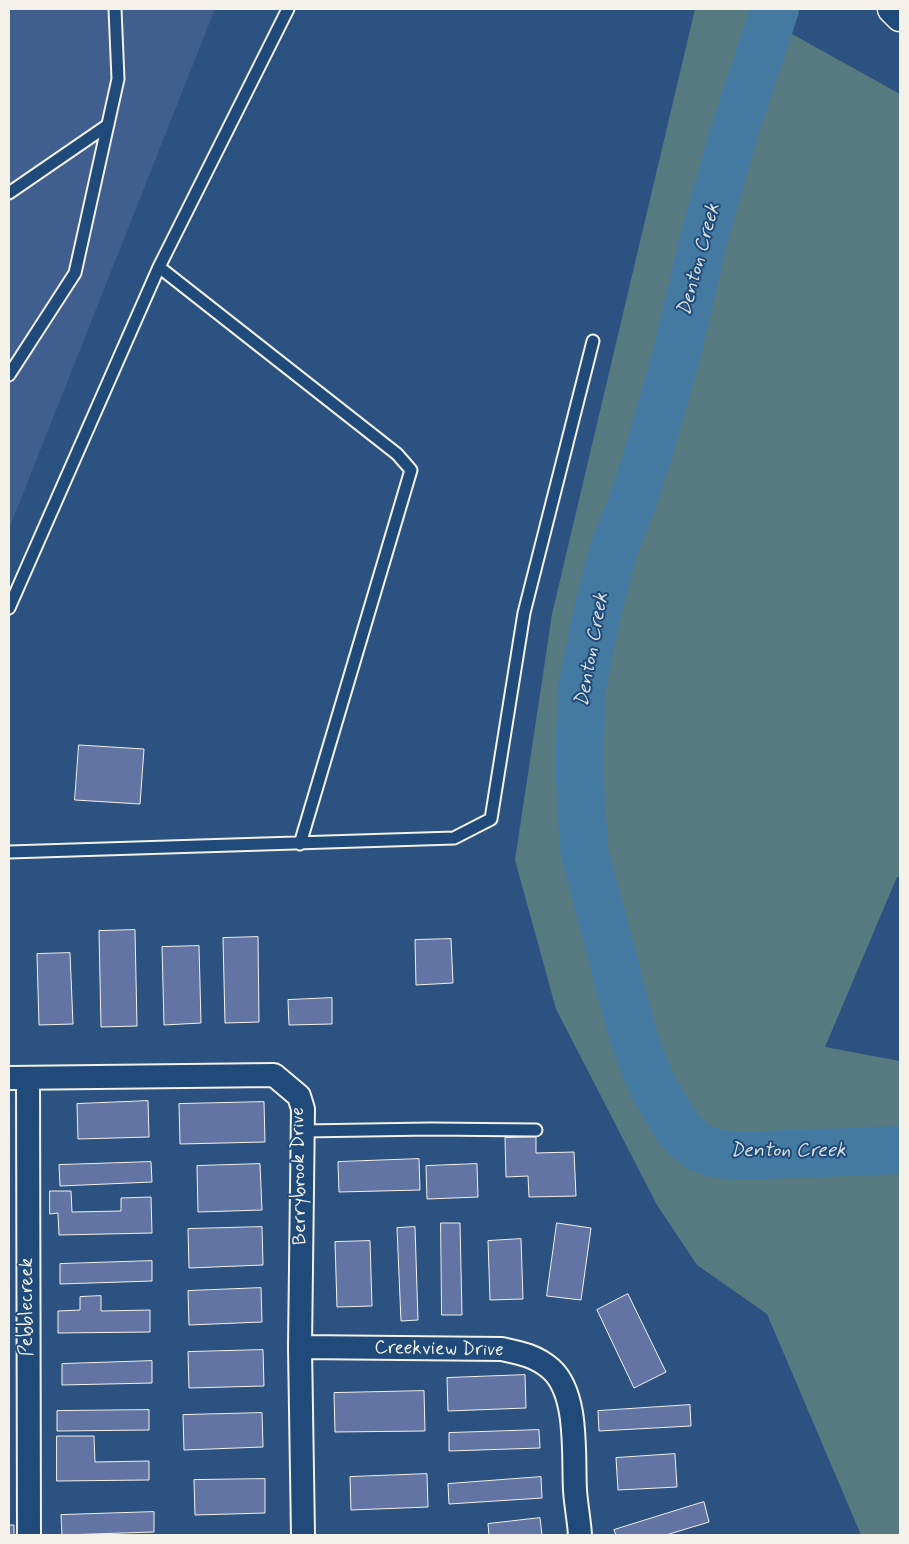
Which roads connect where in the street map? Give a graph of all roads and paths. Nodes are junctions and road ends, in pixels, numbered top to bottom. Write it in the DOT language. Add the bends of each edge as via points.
graph roads {
  1 [pos="115,9"];
  2 [pos="288,9"];
  3 [pos="892,9"];
  4 [pos="900,17"];
  5 [pos="108,124"];
  6 [pos="9,193"];
  7 [pos="159,268"];
  8 [pos="594,341"];
  9 [pos="9,375"];
  10 [pos="9,608"];
  11 [pos="300,844"];
  12 [pos="9,852"];
  13 [pos="18,1078"];
  14 [pos="536,1130"];
  15 [pos="303,1131"];
  16 [pos="300,1347"];
  17 [pos="29,1535"];
  18 [pos="302,1535"];
  19 [pos="580,1535"];
  1 -- 5 [label="lane" via="118,79"];
  2 -- 7 [label="lane"];
  3 -- 4 [label="main road"];
  5 -- 6 [label="lane"];
  5 -- 9 [label="lane" via="75,273"];
  7 -- 10 [label="lane"];
  7 -- 11 [label="lane" via="397,454 411,470"];
  8 -- 11 [label="lane" via="524,613 491,819 454,838"];
  11 -- 12 [label="lane"];
  13 -- 15 [label="street, Berrybrook Drive" via="274,1075 299,1096"];
  13 -- 17 [label="street, Pebblecreek"];
  14 -- 15 [label="lane"];
  15 -- 16 [label="street, Berrybrook Drive"];
  16 -- 18 [label="street, Berrybrook Drive"];
  16 -- 19 [label="street, Creekview Drive" via="502,1349 532,1356 552,1370 563,1384 574,1429 575,1491"];
}
